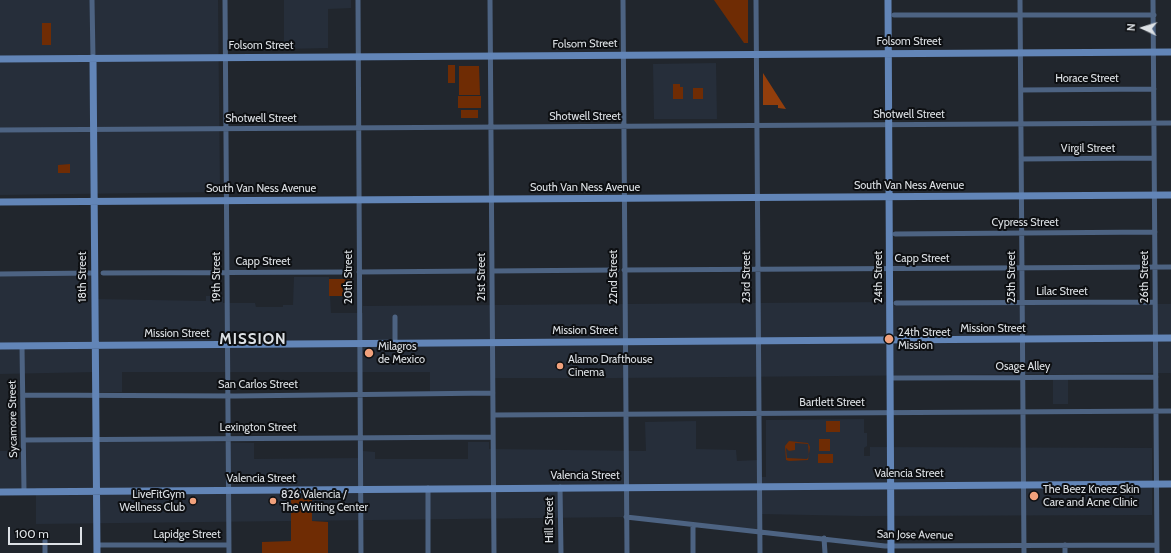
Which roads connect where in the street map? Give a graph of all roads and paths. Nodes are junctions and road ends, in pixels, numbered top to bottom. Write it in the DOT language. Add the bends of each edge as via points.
graph roads {
  1 [pos="92,0"];
  2 [pos="225,0"];
  3 [pos="358,0"];
  4 [pos="490,0"];
  5 [pos="623,0"];
  6 [pos="756,0"];
  7 [pos="888,0"];
  8 [pos="1020,0"];
  9 [pos="1153,0"];
  10 [pos="894,15"];
  11 [pos="1154,15"];
  12 [pos="1020,16"];
  13 [pos="1154,52"];
  14 [pos="1171,52"];
  15 [pos="888,53"];
  16 [pos="1021,53"];
  17 [pos="623,54"];
  18 [pos="756,54"];
  19 [pos="491,56"];
  20 [pos="225,57"];
  21 [pos="358,57"];
  22 [pos="93,58"];
  23 [pos="0,59"];
  24 [pos="1154,89"];
  25 [pos="1021,90"];
  26 [pos="1154,123"];
  27 [pos="1171,123"];
  28 [pos="1021,124"];
  29 [pos="889,125"];
  30 [pos="756,126"];
  31 [pos="491,127"];
  32 [pos="624,127"];
  33 [pos="358,128"];
  34 [pos="94,129"];
  35 [pos="226,129"];
  36 [pos="0,130"];
  37 [pos="1154,158"];
  38 [pos="1021,159"];
  39 [pos="1154,195"];
  40 [pos="1171,195"];
  41 [pos="1022,196"];
  42 [pos="889,197"];
  43 [pos="624,198"];
  44 [pos="756,198"];
  45 [pos="492,199"];
  46 [pos="359,200"];
  47 [pos="94,201"];
  48 [pos="226,201"];
  49 [pos="0,202"];
  50 [pos="1022,232"];
  51 [pos="1155,232"];
  52 [pos="895,234"];
  53 [pos="1155,267"];
  54 [pos="1171,267"];
  55 [pos="1022,268"];
  56 [pos="890,269"];
  57 [pos="617,270"];
  58 [pos="624,270"];
  59 [pos="757,270"];
  60 [pos="483,271"];
  61 [pos="492,271"];
  62 [pos="350,272"];
  63 [pos="359,272"];
  64 [pos="103,273"];
  65 [pos="227,273"];
  66 [pos="0,274"];
  67 [pos="94,274"];
  68 [pos="1155,302"];
  69 [pos="896,303"];
  70 [pos="1022,303"];
  71 [pos="395,317"];
  72 [pos="1156,338"];
  73 [pos="1171,338"];
  74 [pos="890,340"];
  75 [pos="1022,340"];
  76 [pos="757,341"];
  77 [pos="625,342"];
  78 [pos="395,343"];
  79 [pos="492,343"];
  80 [pos="227,344"];
  81 [pos="360,344"];
  82 [pos="95,345"];
  83 [pos="0,346"];
  84 [pos="22,346"];
  85 [pos="1023,377"];
  86 [pos="1156,377"];
  87 [pos="890,378"];
  88 [pos="493,393"];
  89 [pos="96,394"];
  90 [pos="360,394"];
  91 [pos="23,395"];
  92 [pos="227,395"];
  93 [pos="1023,411"];
  94 [pos="1156,411"];
  95 [pos="1171,411"];
  96 [pos="890,412"];
  97 [pos="758,413"];
  98 [pos="493,415"];
  99 [pos="626,415"];
  100 [pos="493,437"];
  101 [pos="361,438"];
  102 [pos="96,439"];
  103 [pos="228,439"];
  104 [pos="24,440"];
  105 [pos="1023,484"];
  106 [pos="1156,484"];
  107 [pos="1171,484"];
  108 [pos="891,485"];
  109 [pos="759,486"];
  110 [pos="560,487"];
  111 [pos="626,487"];
  112 [pos="428,488"];
  113 [pos="494,488"];
  114 [pos="361,489"];
  115 [pos="229,490"];
  116 [pos="24,491"];
  117 [pos="96,491"];
  118 [pos="0,492"];
  119 [pos="626,518"];
  120 [pos="693,525"];
  121 [pos="759,532"];
  122 [pos="824,538"];
  123 [pos="45,541"];
  124 [pos="97,545"];
  125 [pos="1065,545"];
  126 [pos="1157,545"];
  127 [pos="229,546"];
  128 [pos="1024,546"];
  129 [pos="891,550"];
  130 [pos="46,553"];
  131 [pos="97,553"];
  132 [pos="229,553"];
  133 [pos="361,553"];
  134 [pos="428,553"];
  135 [pos="494,553"];
  136 [pos="560,553"];
  137 [pos="627,553"];
  138 [pos="693,553"];
  139 [pos="760,553"];
  140 [pos="825,553"];
  141 [pos="1024,553"];
  142 [pos="1065,553"];
  143 [pos="1157,553"];
  1 -- 22 [label="street, 18th Street"];
  2 -- 20 [label="street, 19th Street"];
  3 -- 21 [label="street, 20th Street"];
  4 -- 19 [label="street, 21st Street"];
  5 -- 17 [label="street, 22nd Street"];
  6 -- 18 [label="street, 23rd Street"];
  7 -- 15 [label="street, 24th Street"];
  8 -- 12 [label="street, 25th Street"];
  9 -- 11 [label="street, 26th Street"];
  10 -- 12 [label="street"];
  11 -- 12 [label="street"];
  11 -- 13 [label="street, 26th Street"];
  12 -- 16 [label="street, 25th Street"];
  13 -- 14 [label="street, Folsom Street"];
  13 -- 16 [label="street, Folsom Street"];
  13 -- 24 [label="street, 26th Street"];
  15 -- 16 [label="street, Folsom Street"];
  15 -- 18 [label="street, Folsom Street"];
  15 -- 29 [label="street, 24th Street"];
  16 -- 25 [label="street, 25th Street"];
  17 -- 18 [label="street, Folsom Street"];
  17 -- 19 [label="street, Folsom Street"];
  17 -- 32 [label="street, 22nd Street"];
  18 -- 30 [label="street, 23rd Street"];
  19 -- 21 [label="street, Folsom Street"];
  19 -- 31 [label="street, 21st Street"];
  20 -- 21 [label="street, Folsom Street"];
  20 -- 22 [label="street, Folsom Street"];
  20 -- 35 [label="street, 19th Street"];
  21 -- 33 [label="street, 20th Street"];
  22 -- 23 [label="street, Folsom Street"];
  22 -- 34 [label="street, 18th Street"];
  24 -- 25 [label="street, Horace Street"];
  24 -- 26 [label="street, 26th Street"];
  25 -- 28 [label="street, 25th Street"];
  26 -- 27 [label="street, Shotwell Street"];
  26 -- 28 [label="street, Shotwell Street"];
  26 -- 37 [label="street, 26th Street"];
  28 -- 29 [label="street, Shotwell Street"];
  28 -- 38 [label="street, 25th Street"];
  29 -- 30 [label="street, Shotwell Street"];
  29 -- 42 [label="street, 24th Street"];
  30 -- 32 [label="street, Shotwell Street"];
  30 -- 44 [label="street, 23rd Street"];
  31 -- 32 [label="street, Shotwell Street"];
  31 -- 33 [label="street, Shotwell Street"];
  31 -- 45 [label="street, 21st Street"];
  32 -- 43 [label="street, 22nd Street"];
  33 -- 35 [label="street, Shotwell Street"];
  33 -- 46 [label="street, 20th Street"];
  34 -- 35 [label="street, Shotwell Street"];
  34 -- 36 [label="street, Shotwell Street"];
  34 -- 47 [label="street, 18th Street"];
  35 -- 48 [label="street, 19th Street"];
  37 -- 38 [label="street, Virgil Street"];
  37 -- 39 [label="street, 26th Street"];
  38 -- 41 [label="street, 25th Street"];
  39 -- 40 [label="street, South Van Ness Avenue"];
  39 -- 41 [label="street, South Van Ness Avenue"];
  39 -- 51 [label="street, 26th Street"];
  41 -- 42 [label="street, South Van Ness Avenue"];
  41 -- 50 [label="street, 25th Street"];
  42 -- 44 [label="street, South Van Ness Avenue"];
  42 -- 56 [label="street, 24th Street"];
  43 -- 44 [label="street, South Van Ness Avenue"];
  43 -- 45 [label="street, South Van Ness Avenue"];
  43 -- 58 [label="street, 22nd Street"];
  44 -- 59 [label="street, 23rd Street"];
  45 -- 46 [label="street, South Van Ness Avenue"];
  45 -- 61 [label="street, 21st Street"];
  46 -- 48 [label="street, South Van Ness Avenue"];
  46 -- 63 [label="street, 20th Street"];
  47 -- 48 [label="street, South Van Ness Avenue"];
  47 -- 49 [label="street, South Van Ness Avenue"];
  47 -- 67 [label="street, 18th Street"];
  48 -- 65 [label="street, 19th Street"];
  50 -- 51 [label="street, Cypress Street"];
  50 -- 52 [label="street, Cypress Street"];
  50 -- 55 [label="street, 25th Street"];
  51 -- 53 [label="street, 26th Street"];
  53 -- 54 [label="street, Capp Street"];
  53 -- 55 [label="street, Capp Street"];
  53 -- 68 [label="street, 26th Street"];
  55 -- 56 [label="street, Capp Street"];
  55 -- 70 [label="street, 25th Street"];
  56 -- 59 [label="street, Capp Street"];
  56 -- 74 [label="street, 24th Street"];
  57 -- 61 [label="street"];
  58 -- 59 [label="street, Capp Street"];
  58 -- 77 [label="street, 22nd Street"];
  59 -- 76 [label="street, 23rd Street"];
  60 -- 63 [label="street"];
  61 -- 79 [label="street, 21st Street"];
  62 -- 65 [label="street, Capp Street"];
  63 -- 81 [label="street, 20th Street"];
  64 -- 65 [label="street, Capp Street"];
  65 -- 80 [label="street, 19th Street"];
  66 -- 67 [label="street"];
  67 -- 82 [label="street, 18th Street"];
  68 -- 70 [label="street, Lilac Street"];
  68 -- 72 [label="street, 26th Street"];
  69 -- 70 [label="street, Lilac Street"];
  70 -- 75 [label="street, 25th Street"];
  71 -- 78 [label="street"];
  72 -- 73 [label="street, Mission Street"];
  72 -- 75 [label="street, Mission Street"];
  72 -- 86 [label="street, 26th Street"];
  74 -- 75 [label="street, Mission Street"];
  74 -- 76 [label="street, Mission Street"];
  74 -- 87 [label="street, 24th Street"];
  75 -- 85 [label="street, 25th Street"];
  76 -- 77 [label="street, Mission Street"];
  76 -- 97 [label="street, 23rd Street"];
  77 -- 79 [label="street, Mission Street"];
  77 -- 99 [label="street, 22nd Street"];
  78 -- 79 [label="street, Mission Street"];
  78 -- 81 [label="street, Mission Street"];
  79 -- 88 [label="street, 21st Street"];
  80 -- 81 [label="street, Mission Street"];
  80 -- 82 [label="street, Mission Street"];
  80 -- 92 [label="street, 19th Street"];
  81 -- 90 [label="street, 20th Street"];
  82 -- 84 [label="street, Mission Street"];
  82 -- 89 [label="street, 18th Street"];
  83 -- 84 [label="street, Mission Street"];
  84 -- 91 [label="street, Sycamore Street"];
  85 -- 86 [label="street, Osage Alley"];
  85 -- 87 [label="street, Osage Alley"];
  85 -- 93 [label="street, 25th Street"];
  86 -- 94 [label="street, 26th Street"];
  87 -- 96 [label="street, 24th Street"];
  88 -- 90 [label="street, San Carlos Street"];
  88 -- 98 [label="street, 21st Street"];
  89 -- 91 [label="street, San Carlos Street"];
  89 -- 92 [label="street, San Carlos Street"];
  89 -- 102 [label="street, 18th Street"];
  90 -- 92 [label="street, San Carlos Street"];
  90 -- 101 [label="street, 20th Street"];
  91 -- 104 [label="street, Sycamore Street"];
  92 -- 103 [label="street, 19th Street"];
  93 -- 94 [label="street, Bartlett Street"];
  93 -- 96 [label="street, Bartlett Street"];
  93 -- 105 [label="street, 25th Street"];
  94 -- 95 [label="street, Bartlett Street"];
  94 -- 106 [label="street, 26th Street"];
  96 -- 97 [label="street, Bartlett Street"];
  96 -- 108 [label="street, 24th Street"];
  97 -- 99 [label="street, Bartlett Street"];
  97 -- 109 [label="street, 23rd Street"];
  98 -- 99 [label="street, Bartlett Street"];
  98 -- 100 [label="street, 21st Street"];
  99 -- 111 [label="street, 22nd Street"];
  100 -- 101 [label="street, Lexington Street"];
  100 -- 113 [label="street, 21st Street"];
  101 -- 103 [label="street, Lexington Street"];
  101 -- 114 [label="street, 20th Street"];
  102 -- 103 [label="street, Lexington Street"];
  102 -- 104 [label="street, Lexington Street"];
  102 -- 117 [label="street, 18th Street"];
  103 -- 115 [label="street, 19th Street"];
  104 -- 116 [label="street, Sycamore Street"];
  105 -- 106 [label="street, Valencia Street"];
  105 -- 108 [label="street, Valencia Street"];
  105 -- 128 [label="street, 25th Street"];
  106 -- 107 [label="street, Valencia Street"];
  106 -- 126 [label="street, 26th Street"];
  108 -- 109 [label="street, Valencia Street"];
  108 -- 129 [label="street, 24th Street"];
  109 -- 111 [label="street, Valencia Street"];
  109 -- 121 [label="street, 23rd Street"];
  110 -- 111 [label="street, Valencia Street"];
  110 -- 113 [label="street, Valencia Street"];
  110 -- 136 [label="street, Hill Street"];
  111 -- 119 [label="street, 22nd Street"];
  112 -- 113 [label="street, Valencia Street"];
  112 -- 114 [label="street, Valencia Street"];
  112 -- 134 [label="street"];
  113 -- 135 [label="street, 21st Street"];
  114 -- 115 [label="street, Valencia Street"];
  114 -- 133 [label="street, 20th Street"];
  115 -- 117 [label="street, Valencia Street"];
  115 -- 127 [label="street, 19th Street"];
  116 -- 117 [label="street, Valencia Street"];
  116 -- 118 [label="street, Valencia Street"];
  117 -- 124 [label="street, 18th Street"];
  119 -- 120 [label="street, San Jose Avenue"];
  119 -- 137 [label="street, 22nd Street"];
  120 -- 121 [label="street, San Jose Avenue"];
  120 -- 138 [label="street"];
  121 -- 122 [label="street, San Jose Avenue"];
  121 -- 139 [label="street, 23rd Street"];
  122 -- 129 [label="street, San Jose Avenue"];
  122 -- 140 [label="street"];
  123 -- 130 [label="street"];
  124 -- 127 [label="street, Lapidge Street"];
  124 -- 131 [label="street, 18th Street"];
  125 -- 126 [label="street, San Jose Avenue"];
  125 -- 128 [label="street, San Jose Avenue"];
  125 -- 142 [label="street"];
  126 -- 143 [label="street, 26th Street"];
  127 -- 132 [label="street, 19th Street"];
  128 -- 129 [label="street, San Jose Avenue"];
  128 -- 141 [label="street, 25th Street"];
}
